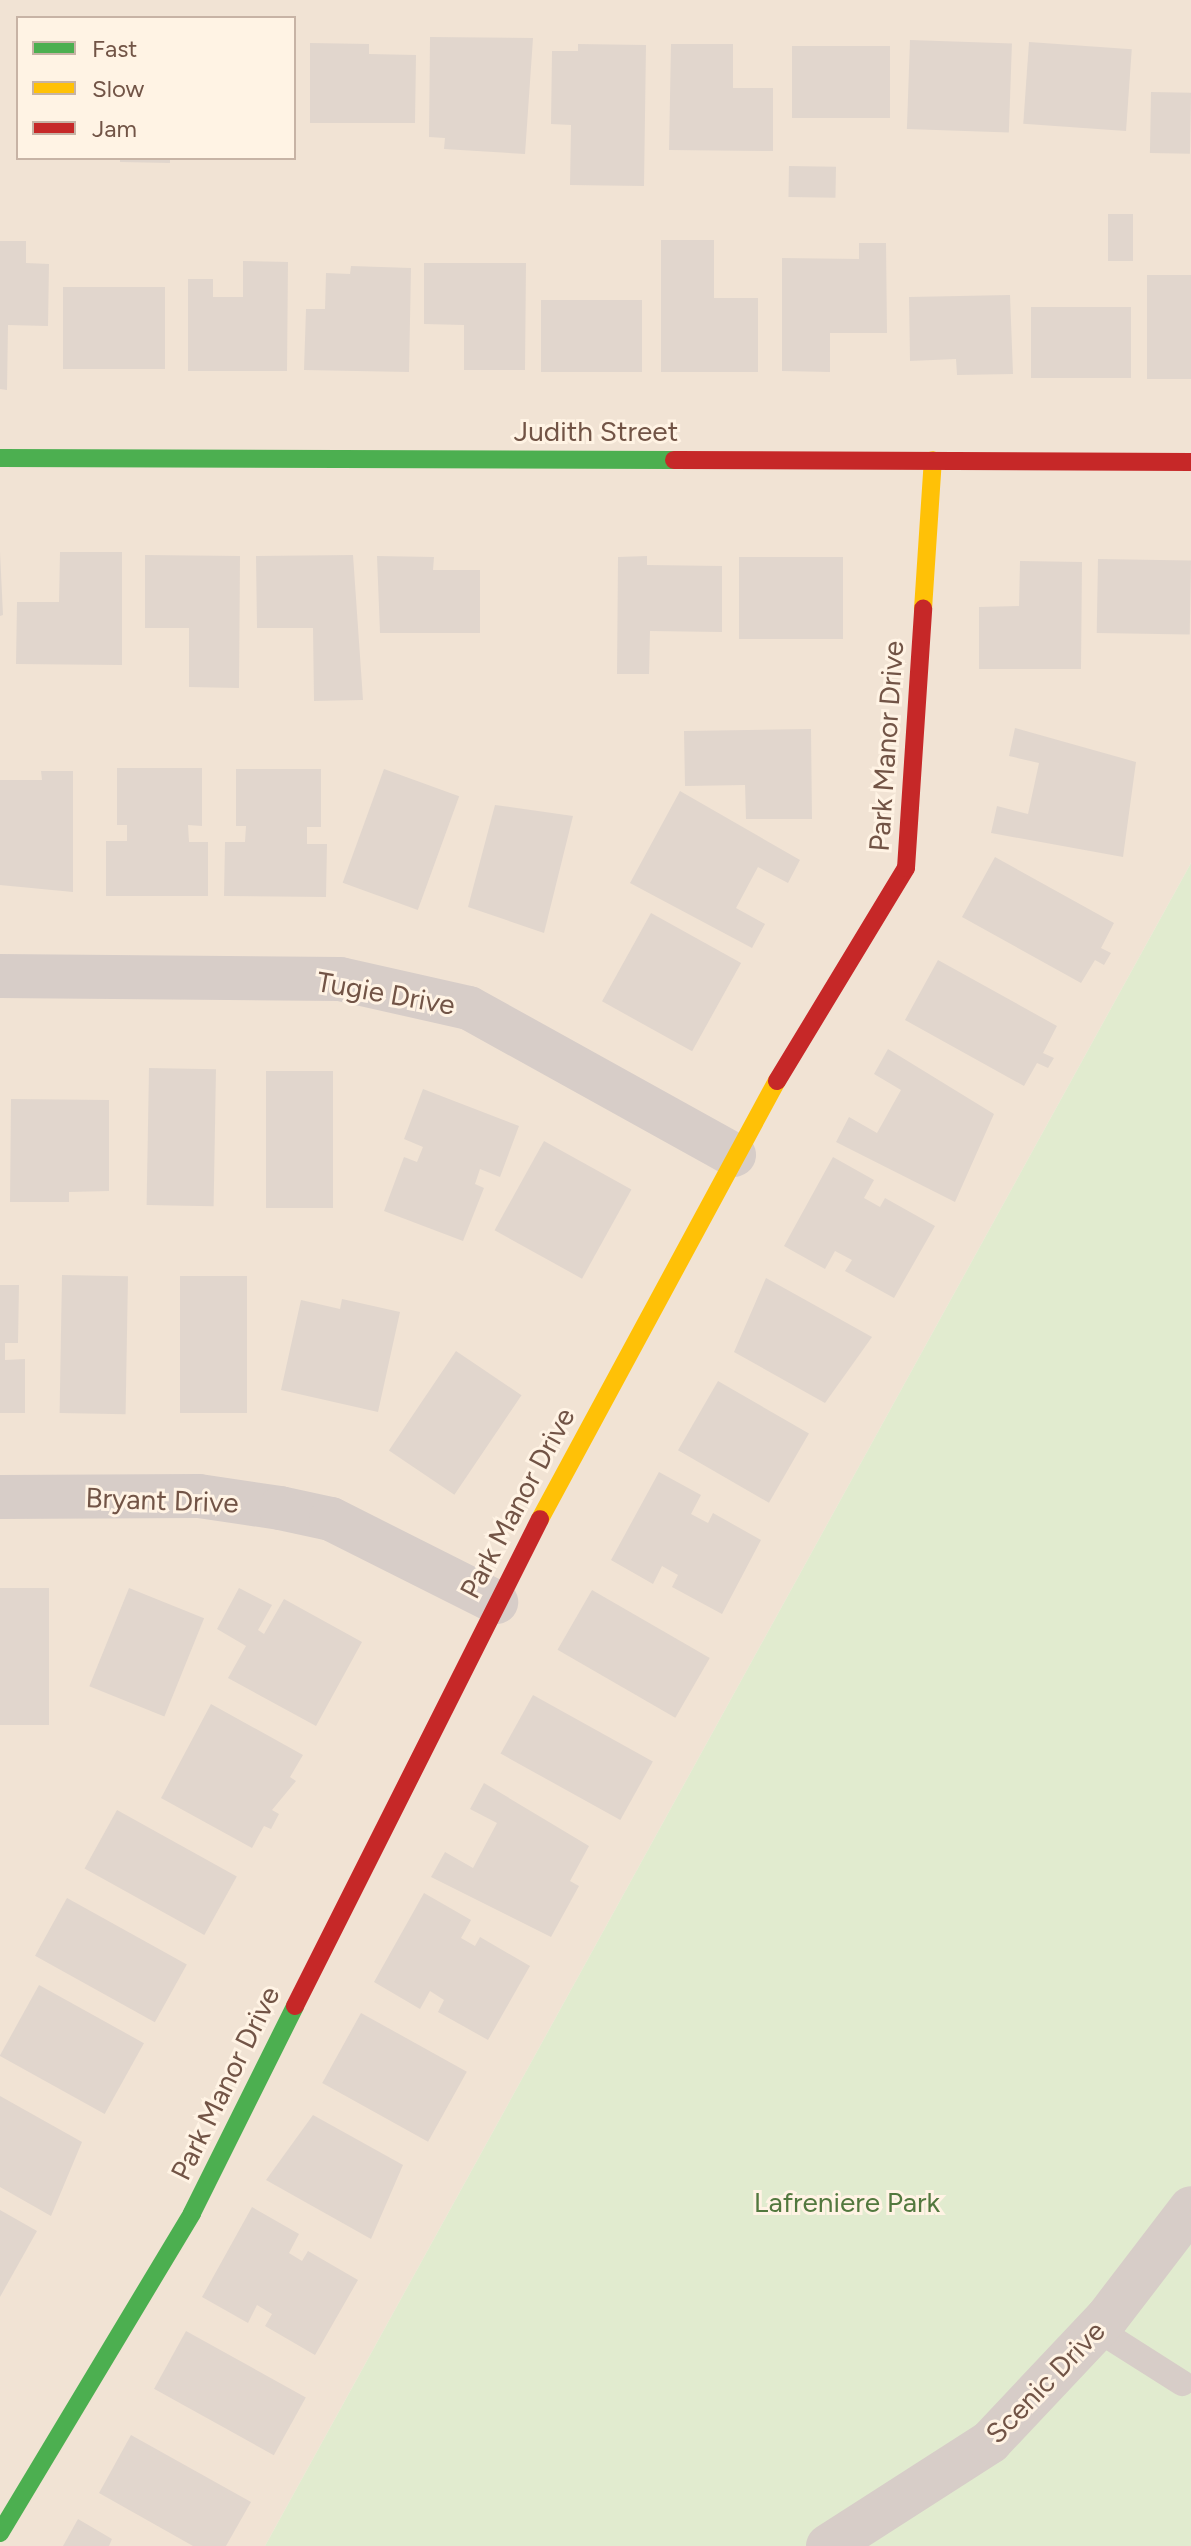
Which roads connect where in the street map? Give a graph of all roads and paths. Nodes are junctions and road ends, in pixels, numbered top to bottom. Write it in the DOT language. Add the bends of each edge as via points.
graph roads {
  1 [pos="0,458"];
  2 [pos="933,460"];
  3 [pos="1191,462"];
  4 [pos="0,976"];
  5 [pos="734,1155"];
  6 [pos="0,1497"];
  7 [pos="496,1602"];
  8 [pos="1191,2208"];
  9 [pos="1097,2329"];
  10 [pos="1182,2383"];
  11 [pos="0,2533"];
  12 [pos="828,2546"];
  1 -- 2 [label="street, Judith Street"];
  2 -- 3 [label="street, Judith Street"];
  2 -- 5 [label="street, Park Manor Drive" via="906,868"];
  4 -- 5 [label="street, Tugie Drive" via="340,979 469,1008"];
  5 -- 7 [label="street, Park Manor Drive"];
  6 -- 7 [label="street, Bryant Drive" via="199,1496 280,1508 331,1519"];
  7 -- 11 [label="street, Park Manor Drive" via="192,2213"];
  8 -- 9 [label="street, Scenic Drive"];
  9 -- 10 [label="lane"];
  9 -- 12 [label="street, Scenic Drive" via="990,2442"];
}
